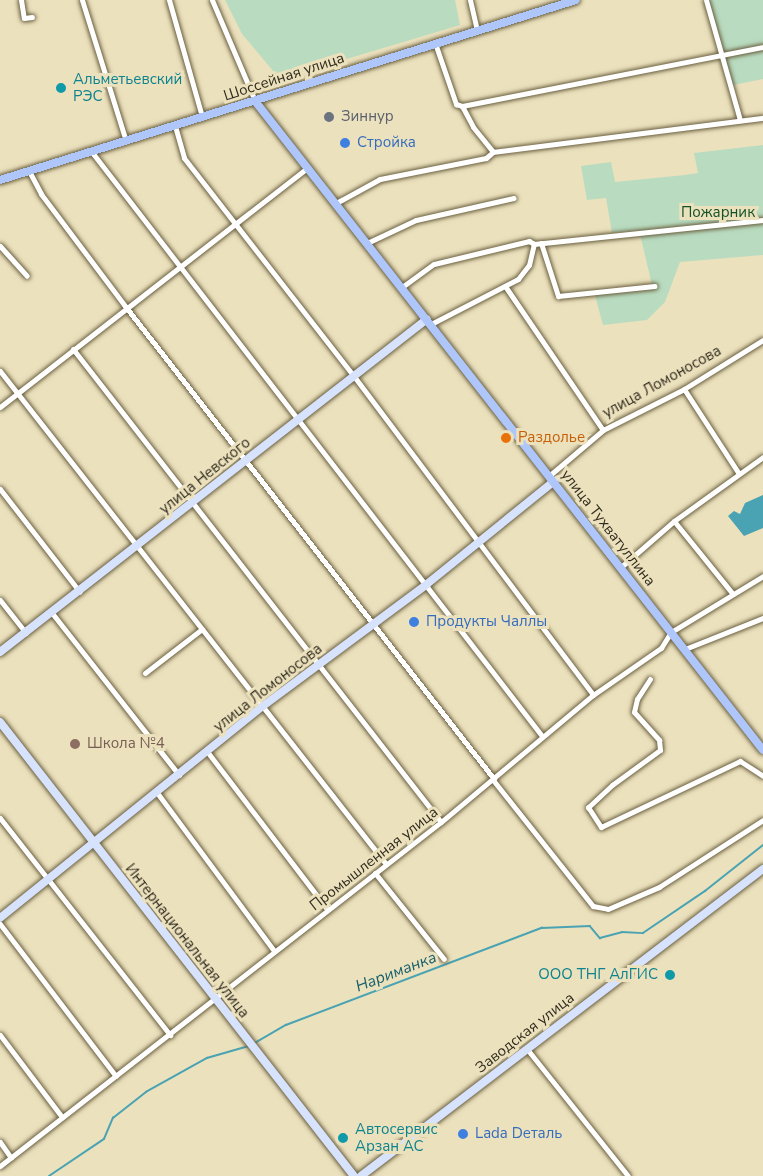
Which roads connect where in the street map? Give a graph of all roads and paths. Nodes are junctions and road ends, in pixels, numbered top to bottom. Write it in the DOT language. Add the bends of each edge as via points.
graph roads {
  1 [pos="21,0"];
  2 [pos="82,0"];
  3 [pos="169,0"];
  4 [pos="212,0"];
  5 [pos="470,0"];
  6 [pos="576,0"];
  7 [pos="706,0"];
  8 [pos="554,3"];
  9 [pos="33,17"];
  10 [pos="477,31"];
  11 [pos="435,44"];
  12 [pos="763,47"];
  13 [pos="721,52"];
  14 [pos="255,101"];
  15 [pos="462,106"];
  16 [pos="202,117"];
  17 [pos="763,118"];
  18 [pos="740,120"];
  19 [pos="176,126"];
  20 [pos="126,141"];
  21 [pos="91,151"];
  22 [pos="493,152"];
  23 [pos="308,167"];
  24 [pos="29,171"];
  25 [pos="0,180"];
  26 [pos="514,198"];
  27 [pos="336,203"];
  28 [pos="763,220"];
  29 [pos="236,223"];
  30 [pos="367,243"];
  31 [pos="541,243"];
  32 [pos="534,244"];
  33 [pos="0,246"];
  34 [pos="179,266"];
  35 [pos="27,276"];
  36 [pos="505,286"];
  37 [pos="654,286"];
  38 [pos="402,287"];
  39 [pos="125,306"];
  40 [pos="429,321"];
  41 [pos="763,340"];
  42 [pos="73,349"];
  43 [pos="0,371"];
  44 [pos="353,375"];
  45 [pos="684,389"];
  46 [pos="18,393"];
  47 [pos="0,406"];
  48 [pos="300,417"];
  49 [pos="603,430"];
  50 [pos="763,457"];
  51 [pos="247,459"];
  52 [pos="738,472"];
  53 [pos="552,478"];
  54 [pos="0,489"];
  55 [pos="194,502"];
  56 [pos="674,521"];
  57 [pos="478,541"];
  58 [pos="138,546"];
  59 [pos="621,567"];
  60 [pos="763,576"];
  61 [pos="427,584"];
  62 [pos="80,592"];
  63 [pos="732,593"];
  64 [pos="0,600"];
  65 [pos="52,614"];
  66 [pos="763,618"];
  67 [pos="374,624"];
  68 [pos="202,629"];
  69 [pos="671,632"];
  70 [pos="26,633"];
  71 [pos="685,649"];
  72 [pos="0,652"];
  73 [pos="320,665"];
  74 [pos="146,673"];
  75 [pos="650,679"];
  76 [pos="593,695"];
  77 [pos="263,706"];
  78 [pos="0,722"];
  79 [pos="542,736"];
  80 [pos="763,750"];
  81 [pos="209,754"];
  82 [pos="763,776"];
  83 [pos="180,777"];
  84 [pos="494,780"];
  85 [pos="158,794"];
  86 [pos="0,818"];
  87 [pos="763,820"];
  88 [pos="441,822"];
  89 [pos="95,845"];
  90 [pos="386,864"];
  91 [pos="763,868"];
  92 [pos="375,873"];
  93 [pos="49,879"];
  94 [pos="327,909"];
  95 [pos="0,918"];
  96 [pos="0,924"];
  97 [pos="274,951"];
  98 [pos="444,959"];
  99 [pos="214,999"];
  100 [pos="0,1035"];
  101 [pos="170,1035"];
  102 [pos="527,1049"];
  103 [pos="116,1076"];
  104 [pos="62,1117"];
  105 [pos="0,1142"];
  106 [pos="11,1158"];
  107 [pos="0,1166"];
  108 [pos="354,1176"];
  109 [pos="361,1176"];
  110 [pos="628,1176"];
  1 -- 9 [label="street" via="24,18"];
  2 -- 20 [label="street"];
  3 -- 16 [label="street"];
  4 -- 14 [label="street, улица Тухватуллина"];
  5 -- 10 [label="street"];
  6 -- 8 [label="main road, Шоссейная улица"];
  7 -- 13 [label="street"];
  8 -- 10 [label="main road, Шоссейная улица"];
  10 -- 11 [label="main road, Шоссейная улица"];
  11 -- 14 [label="main road, Шоссейная улица"];
  11 -- 15 [label="street" via="452,97 456,105"];
  12 -- 13 [label="street"];
  13 -- 15 [label="street"];
  13 -- 18 [label="street"];
  14 -- 16 [label="main road, Шоссейная улица"];
  14 -- 23 [label="main road, улица Тухватуллина"];
  15 -- 22 [label="street" via="473,128"];
  16 -- 19 [label="main road, Шоссейная улица"];
  17 -- 18 [label="street"];
  18 -- 22 [label="street"];
  19 -- 20 [label="main road, Шоссейная улица"];
  19 -- 29 [label="street" via="184,158"];
  20 -- 21 [label="main road, Шоссейная улица"];
  21 -- 24 [label="main road, Шоссейная улица"];
  21 -- 34 [label="street"];
  22 -- 27 [label="street" via="486,158 380,179"];
  23 -- 27 [label="main road, улица Тухватуллина"];
  23 -- 29 [label="street"];
  24 -- 25 [label="main road, Шоссейная улица"];
  24 -- 39 [label="street" via="41,194"];
  26 -- 30 [label="street" via="416,220"];
  27 -- 30 [label="main road, улица Тухватуллина"];
  28 -- 31 [label="street"];
  29 -- 34 [label="street"];
  29 -- 44 [label="street"];
  30 -- 38 [label="main road, улица Тухватуллина"];
  31 -- 32 [label="street"];
  31 -- 37 [label="street" via="558,296"];
  32 -- 36 [label="street" via="525,273"];
  32 -- 38 [label="street" via="529,241 434,264"];
  33 -- 35 [label="street"];
  34 -- 39 [label="street"];
  34 -- 48 [label="street"];
  36 -- 40 [label="street"];
  36 -- 49 [label="street"];
  38 -- 40 [label="main road, улица Тухватуллина"];
  39 -- 42 [label="street"];
  39 -- 51 [label="street"];
  40 -- 44 [label="street, улица Невского"];
  40 -- 53 [label="main road, улица Тухватуллина"];
  41 -- 45 [label="street, улица Ломоносова"];
  42 -- 46 [label="street"];
  42 -- 55 [label="street"];
  43 -- 46 [label="street"];
  44 -- 48 [label="street, улица Невского"];
  44 -- 57 [label="street"];
  45 -- 49 [label="street, улица Ломоносова"];
  45 -- 52 [label="street"];
  46 -- 47 [label="street"];
  46 -- 58 [label="street"];
  48 -- 51 [label="street, улица Невского"];
  48 -- 61 [label="street"];
  49 -- 53 [label="street, улица Ломоносова"];
  50 -- 52 [label="street"];
  51 -- 55 [label="street, улица Невского"];
  51 -- 67 [label="street"];
  52 -- 56 [label="street"];
  53 -- 57 [label="street, улица Ломоносова"];
  53 -- 59 [label="main road, улица Тухватуллина"];
  54 -- 62 [label="street"];
  55 -- 58 [label="street, улица Невского"];
  55 -- 73 [label="street"];
  56 -- 59 [label="street"];
  56 -- 63 [label="street"];
  57 -- 61 [label="street, улица Ломоносова"];
  57 -- 76 [label="street"];
  58 -- 62 [label="street, улица Невского"];
  58 -- 68 [label="street"];
  59 -- 69 [label="main road, улица Тухватуллина"];
  60 -- 63 [label="street, Промышленная улица"];
  61 -- 67 [label="street, улица Ломоносова"];
  61 -- 79 [label="street"];
  62 -- 65 [label="street, улица Невского"];
  63 -- 69 [label="street, Промышленная улица"];
  64 -- 70 [label="street"];
  65 -- 70 [label="street, улица Невского"];
  65 -- 83 [label="street"];
  66 -- 71 [label="street"];
  67 -- 73 [label="street, улица Ломоносова"];
  67 -- 84 [label="street"];
  68 -- 74 [label="street"];
  68 -- 77 [label="street"];
  69 -- 71 [label="main road, улица Тухватуллина"];
  69 -- 76 [label="street, Промышленная улица" via="661,648"];
  70 -- 72 [label="street, улица Невского"];
  71 -- 80 [label="main road, улица Тухватуллина"];
  73 -- 77 [label="street, улица Ломоносова"];
  73 -- 88 [label="street"];
  75 -- 82 [label="street" via="634,712 659,740 660,750 588,807 601,827 740,761"];
  76 -- 79 [label="street, Промышленная улица"];
  77 -- 81 [label="street, улица Ломоносова"];
  77 -- 90 [label="street"];
  78 -- 89 [label="street, Интернациональная улица"];
  79 -- 84 [label="street, Промышленная улица"];
  81 -- 83 [label="street, улица Ломоносова"];
  81 -- 94 [label="street"];
  83 -- 85 [label="street, улица Ломоносова"];
  84 -- 87 [label="street" via="593,906 609,909 646,895"];
  84 -- 88 [label="street, Промышленная улица"];
  85 -- 89 [label="street, улица Ломоносова"];
  85 -- 97 [label="street"];
  86 -- 93 [label="street"];
  88 -- 90 [label="street, Промышленная улица"];
  89 -- 93 [label="street, улица Ломоносова"];
  89 -- 99 [label="street, Интернациональная улица"];
  90 -- 92 [label="street, Промышленная улица"];
  91 -- 102 [label="street, Заводская улица"];
  92 -- 94 [label="street, Промышленная улица"];
  92 -- 98 [label="street"];
  93 -- 95 [label="street, улица Ломоносова"];
  93 -- 101 [label="street"];
  94 -- 97 [label="street, Промышленная улица"];
  96 -- 103 [label="street"];
  97 -- 99 [label="street, Промышленная улица"];
  99 -- 101 [label="street, Промышленная улица"];
  99 -- 108 [label="street, Интернациональная улица"];
  100 -- 104 [label="street"];
  101 -- 103 [label="street, Промышленная улица"];
  102 -- 109 [label="street, Заводская улица"];
  102 -- 110 [label="street"];
  103 -- 104 [label="street, Промышленная улица"];
  104 -- 106 [label="street, Промышленная улица"];
  105 -- 106 [label="street"];
  106 -- 107 [label="street, Промышленная улица"];
}
